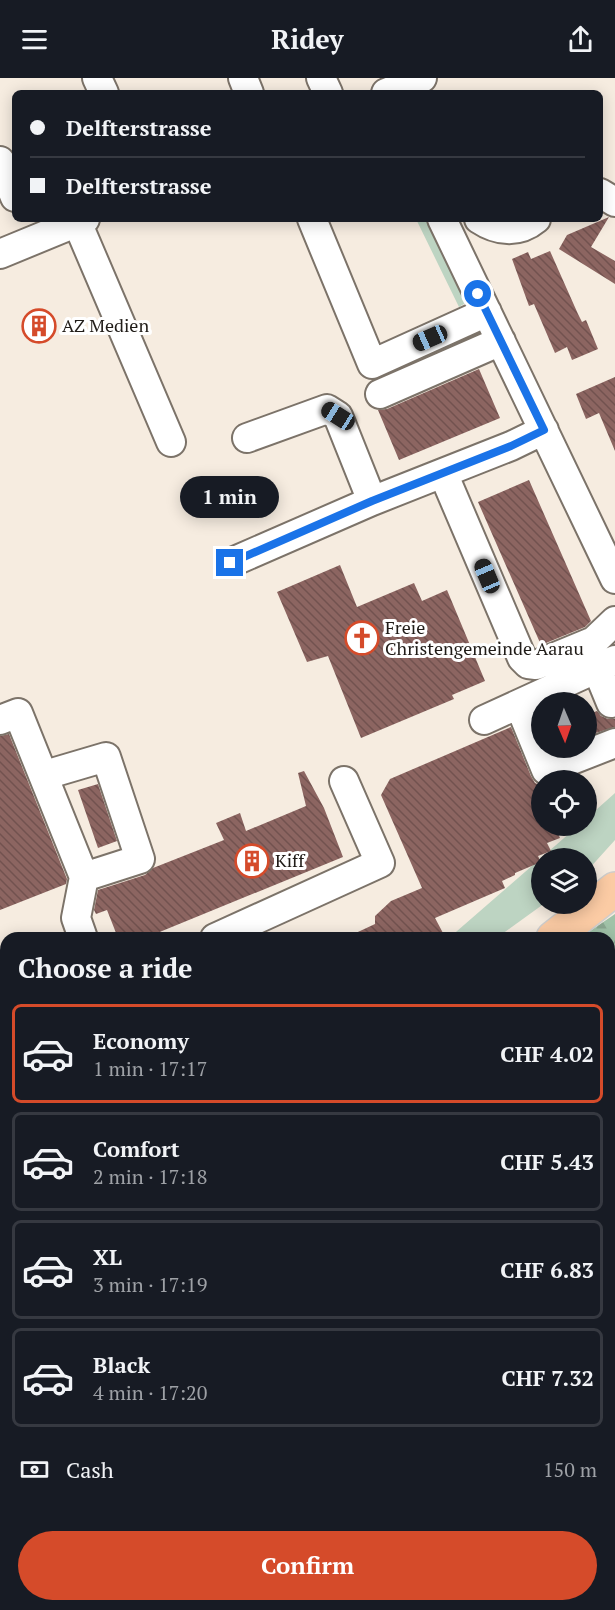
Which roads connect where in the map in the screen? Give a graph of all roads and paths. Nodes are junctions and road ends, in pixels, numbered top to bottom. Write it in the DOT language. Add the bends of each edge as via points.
graph roads {
  1 [pos="422,78"];
  2 [pos="393,90"];
  3 [pos="0,161"];
  4 [pos="12,189"];
  5 [pos="75,222"];
  6 [pos="81,222"];
  7 [pos="313,222"];
  8 [pos="443,222"];
  9 [pos="484,222"];
  10 [pos="532,222"];
  11 [pos="29,230"];
  12 [pos="0,254"];
  13 [pos="487,312"];
  14 [pos="501,341"];
  15 [pos="380,394"];
  16 [pos="544,430"];
  17 [pos="247,438"];
  18 [pos="171,442"];
  19 [pos="442,472"];
  20 [pos="372,501"];
  21 [pos="230,563"];
  22 [pos="615,579"];
  23 [pos="615,621"];
  24 [pos="606,664"];
  25 [pos="611,703"];
  26 [pos="519,704"];
  27 [pos="0,720"];
  28 [pos="484,720"];
  29 [pos="615,742"];
  30 [pos="45,775"];
  31 [pos="344,781"];
  32 [pos="84,877"];
  33 [pos="615,889"];
  34 [pos="81,932"];
  35 [pos="228,932"];
  36 [pos="561,932"];
  1 -- 2 [label="street"];
  3 -- 4 [label="street"];
  5 -- 11 [label="street"];
  6 -- 18 [label="street"];
  7 -- 13 [label="street" via="372,364"];
  8 -- 13 [label="street"];
  9 -- 10 [label="street" via="506,230"];
  11 -- 12 [label="street"];
  13 -- 14 [label="street"];
  14 -- 15 [label="street"];
  14 -- 16 [label="street"];
  16 -- 19 [label="street"];
  16 -- 22 [label="street"];
  17 -- 20 [label="street" via="327,409 338,416"];
  19 -- 20 [label="street"];
  19 -- 23 [label="street" via="522,658 528,664 536,665 594,641"];
  20 -- 21 [label="street"];
  24 -- 25 [label="street"];
  24 -- 26 [label="street"];
  26 -- 28 [label="street"];
  26 -- 29 [label="street" via="546,770"];
  27 -- 30 [label="street" via="18,713"];
  30 -- 32 [label="street"];
  30 -- 32 [label="street" via="106,757 140,859"];
  31 -- 35 [label="street" via="380,863"];
  32 -- 34 [label="street" via="76,918"];
  33 -- 36 [label="main road"];
}
